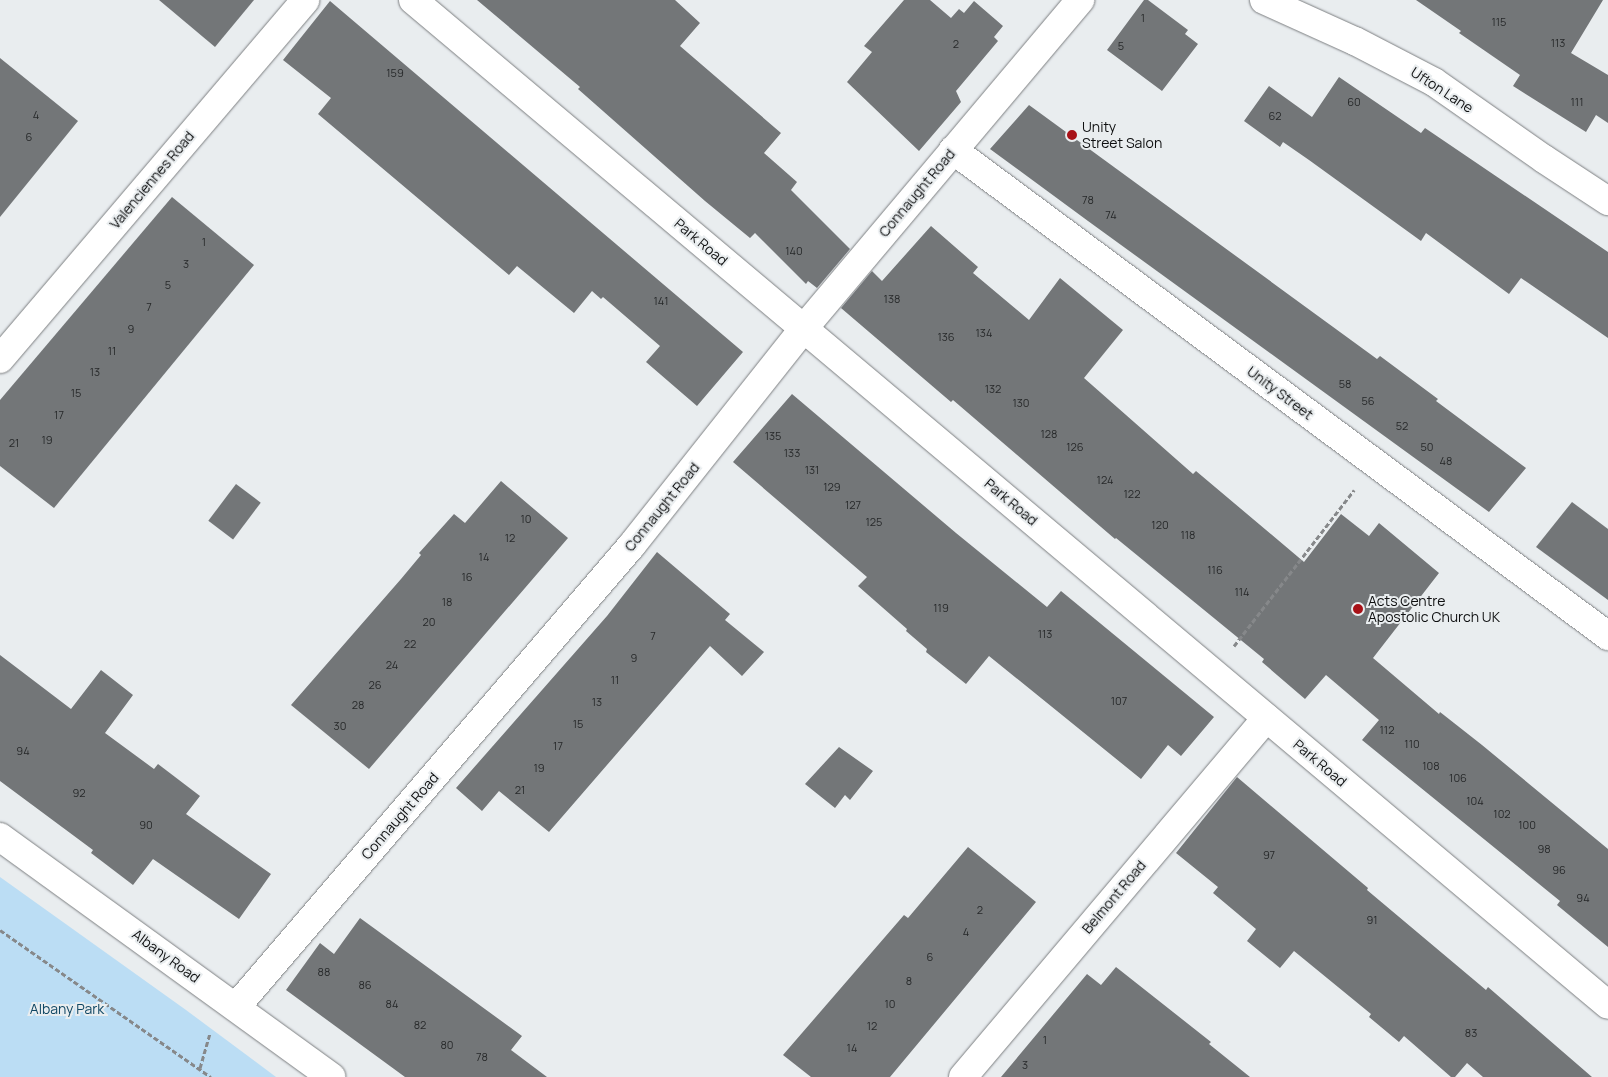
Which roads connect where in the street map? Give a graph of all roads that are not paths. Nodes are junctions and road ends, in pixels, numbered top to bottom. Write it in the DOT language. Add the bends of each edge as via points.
graph roads {
  1 [pos="305,0"];
  2 [pos="413,0"];
  3 [pos="1080,0"];
  4 [pos="1264,0"];
  5 [pos="953,150"];
  6 [pos="1608,201"];
  7 [pos="804,328"];
  8 [pos="0,359"];
  9 [pos="1608,636"];
  10 [pos="1266,718"];
  11 [pos="0,837"];
  12 [pos="1608,1005"];
  13 [pos="236,1007"];
  14 [pos="331,1077"];
  15 [pos="962,1077"];
  1 -- 8 [label="street, Valenciennes Road"];
  2 -- 7 [label="street, Park Road"];
  3 -- 5 [label="street, Connaught Road"];
  4 -- 6 [label="street, Ufton Lane" via="1355,41 1434,82"];
  5 -- 7 [label="street, Connaught Road"];
  5 -- 9 [label="street, Unity Street"];
  7 -- 10 [label="street, Park Road"];
  7 -- 13 [label="street, Connaught Road" via="632,545"];
  10 -- 12 [label="street, Park Road"];
  10 -- 15 [label="street, Belmont Road"];
  11 -- 13 [label="street, Albany Road"];
  13 -- 14 [label="street, Albany Road"];
}
